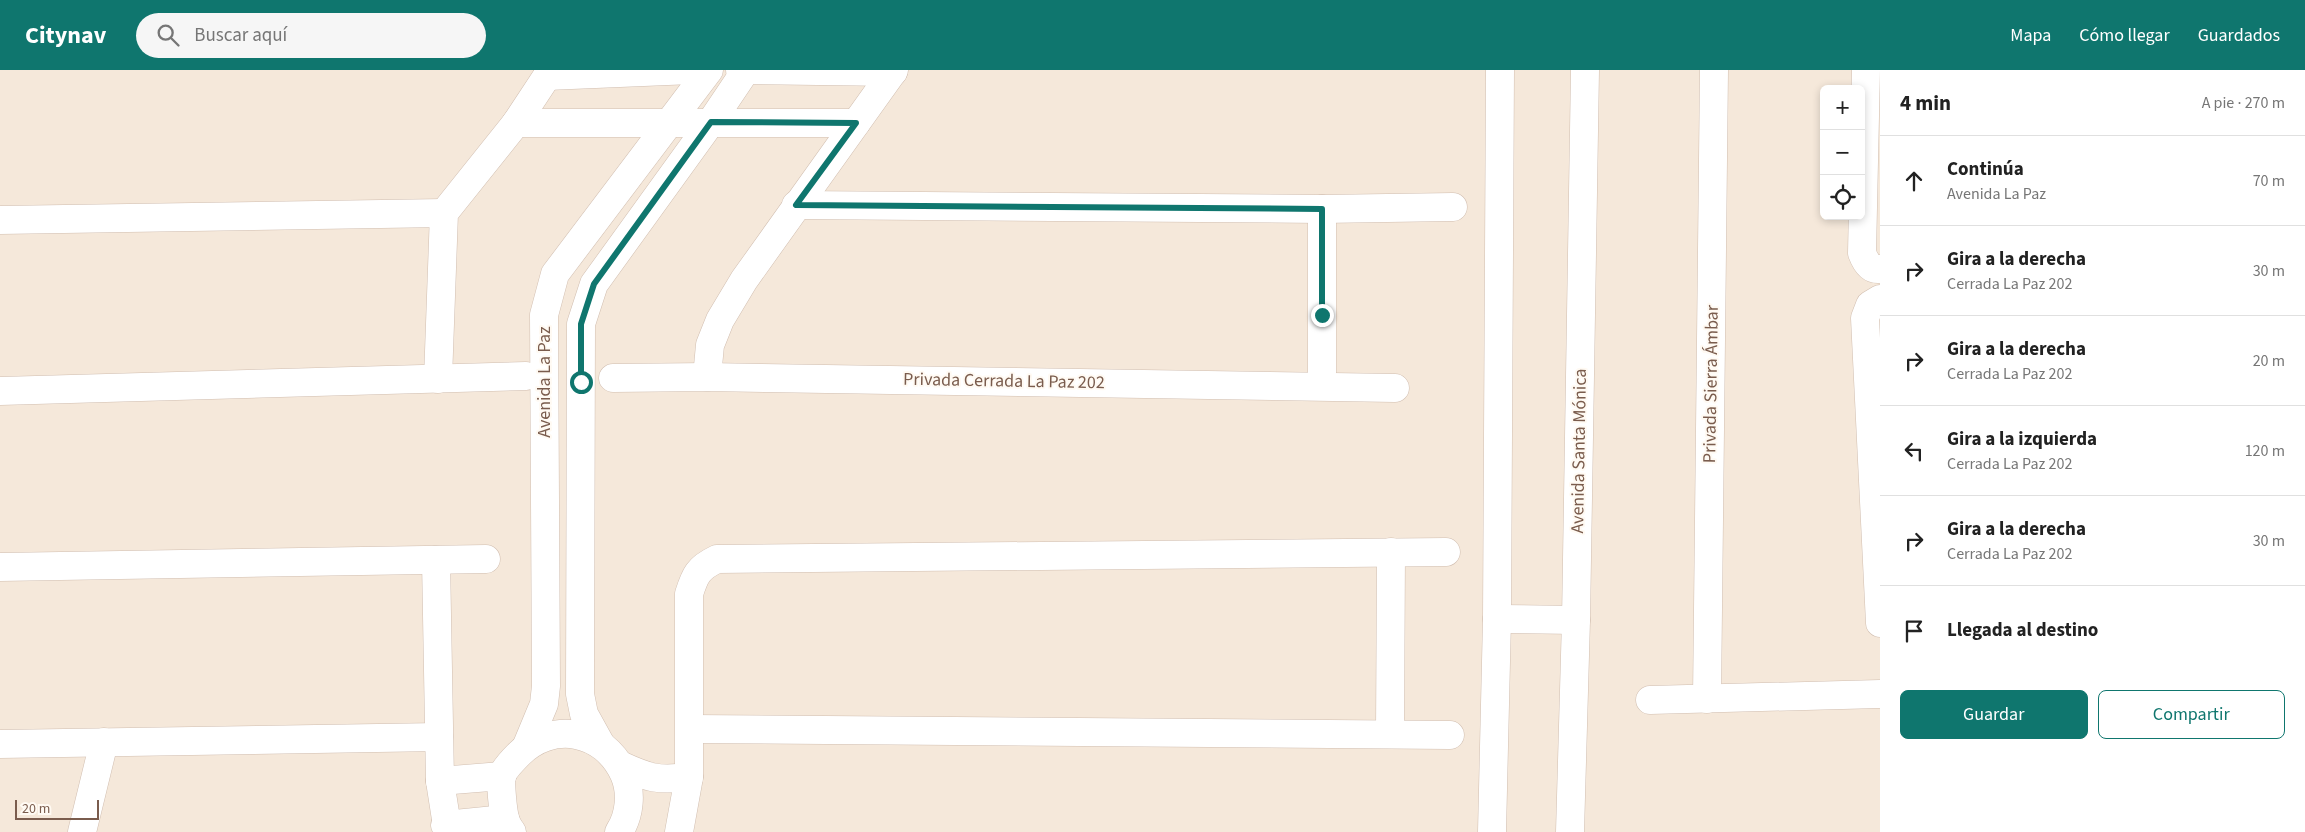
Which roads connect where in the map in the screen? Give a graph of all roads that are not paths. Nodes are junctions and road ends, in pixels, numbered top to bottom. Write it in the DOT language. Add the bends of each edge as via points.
graph roads {
  1 [pos="692,70"];
  2 [pos="709,70"];
  3 [pos="740,70"];
  4 [pos="746,70"];
  5 [pos="1500,70"];
  6 [pos="1585,70"];
  7 [pos="1714,70"];
  8 [pos="1866,70"];
  9 [pos="894,71"];
  10 [pos="549,73"];
  11 [pos="671,122"];
  12 [pos="711,122"];
  13 [pos="516,123"];
  14 [pos="856,123"];
  15 [pos="796,205"];
  16 [pos="1452,207"];
  17 [pos="1322,209"];
  18 [pos="444,214"];
  19 [pos="0,220"];
  20 [pos="1880,269"];
  21 [pos="1880,299"];
  22 [pos="526,376"];
  23 [pos="707,377"];
  24 [pos="613,378"];
  25 [pos="438,379"];
  26 [pos="1322,385"];
  27 [pos="1395,388"];
  28 [pos="0,391"];
  29 [pos="1391,552"];
  30 [pos="1446,552"];
  31 [pos="486,559"];
  32 [pos="436,560"];
  33 [pos="0,567"];
  34 [pos="1497,619"];
  35 [pos="1576,620"];
  36 [pos="1880,623"];
  37 [pos="1880,694"];
  38 [pos="1707,699"];
  39 [pos="1650,700"];
  40 [pos="690,729"];
  41 [pos="1390,733"];
  42 [pos="1450,735"];
  43 [pos="439,737"];
  44 [pos="104,742"];
  45 [pos="600,743"];
  46 [pos="0,744"];
  47 [pos="527,745"];
  48 [pos="620,765"];
  49 [pos="502,776"];
  50 [pos="689,777"];
  51 [pos="440,781"];
  52 [pos="508,825"];
  53 [pos="447,829"];
  54 [pos="82,832"];
  55 [pos="618,832"];
  56 [pos="679,832"];
  57 [pos="1492,832"];
  58 [pos="1570,832"];
  1 -- 10 [label="street"];
  2 -- 11 [label="street, Avenida La Paz"];
  3 -- 4 [label="street"];
  4 -- 9 [label="street"];
  4 -- 12 [label="street, Avenida La Paz"];
  5 -- 34 [label="street"];
  6 -- 35 [label="street, Avenida Santa Mónica"];
  7 -- 38 [label="street, Privada Sierra Ámbar"];
  8 -- 20 [label="street" via="1862,253 1866,263"];
  9 -- 14 [label="street"];
  10 -- 13 [label="street"];
  11 -- 12 [label="street"];
  11 -- 13 [label="street"];
  11 -- 47 [label="street, Avenida La Paz" via="555,274 544,315 546,686 544,704"];
  12 -- 14 [label="street"];
  12 -- 45 [label="street, Avenida La Paz" via="594,284 581,324 580,694 584,714"];
  13 -- 18 [label="street"];
  14 -- 15 [label="street"];
  15 -- 17 [label="street"];
  15 -- 23 [label="street" via="720,320 710,345"];
  16 -- 17 [label="street"];
  17 -- 26 [label="street"];
  18 -- 19 [label="street"];
  18 -- 25 [label="street"];
  21 -- 36 [label="street" via="1870,305 1865,318"];
  22 -- 25 [label="street"];
  23 -- 24 [label="street, Privada Cerrada La Paz 202"];
  23 -- 26 [label="street, Privada Cerrada La Paz 202"];
  25 -- 28 [label="street"];
  26 -- 27 [label="street, Privada Cerrada La Paz 202"];
  29 -- 30 [label="street"];
  29 -- 40 [label="street" via="717,559 703,566 689,594"];
  29 -- 41 [label="street"];
  31 -- 32 [label="street"];
  32 -- 33 [label="street"];
  32 -- 43 [label="street"];
  34 -- 35 [label="street"];
  34 -- 57 [label="street"];
  35 -- 58 [label="street, Avenida Santa Mónica"];
  37 -- 38 [label="street"];
  38 -- 39 [label="street"];
  40 -- 41 [label="street"];
  40 -- 50 [label="street"];
  41 -- 42 [label="street"];
  43 -- 44 [label="street"];
  43 -- 51 [label="street"];
  44 -- 46 [label="street"];
  44 -- 54 [label="street"];
  45 -- 47 [label="street" via="580,735 548,735"];
  45 -- 48 [label="street"];
  47 -- 49 [label="street"];
  48 -- 50 [label="street" via="646,777 668,780"];
  48 -- 55 [label="street" via="628,782 629,805"];
  49 -- 51 [label="street"];
  49 -- 52 [label="street"];
  50 -- 56 [label="street"];
  51 -- 53 [label="street"];
  52 -- 53 [label="street"];
}
